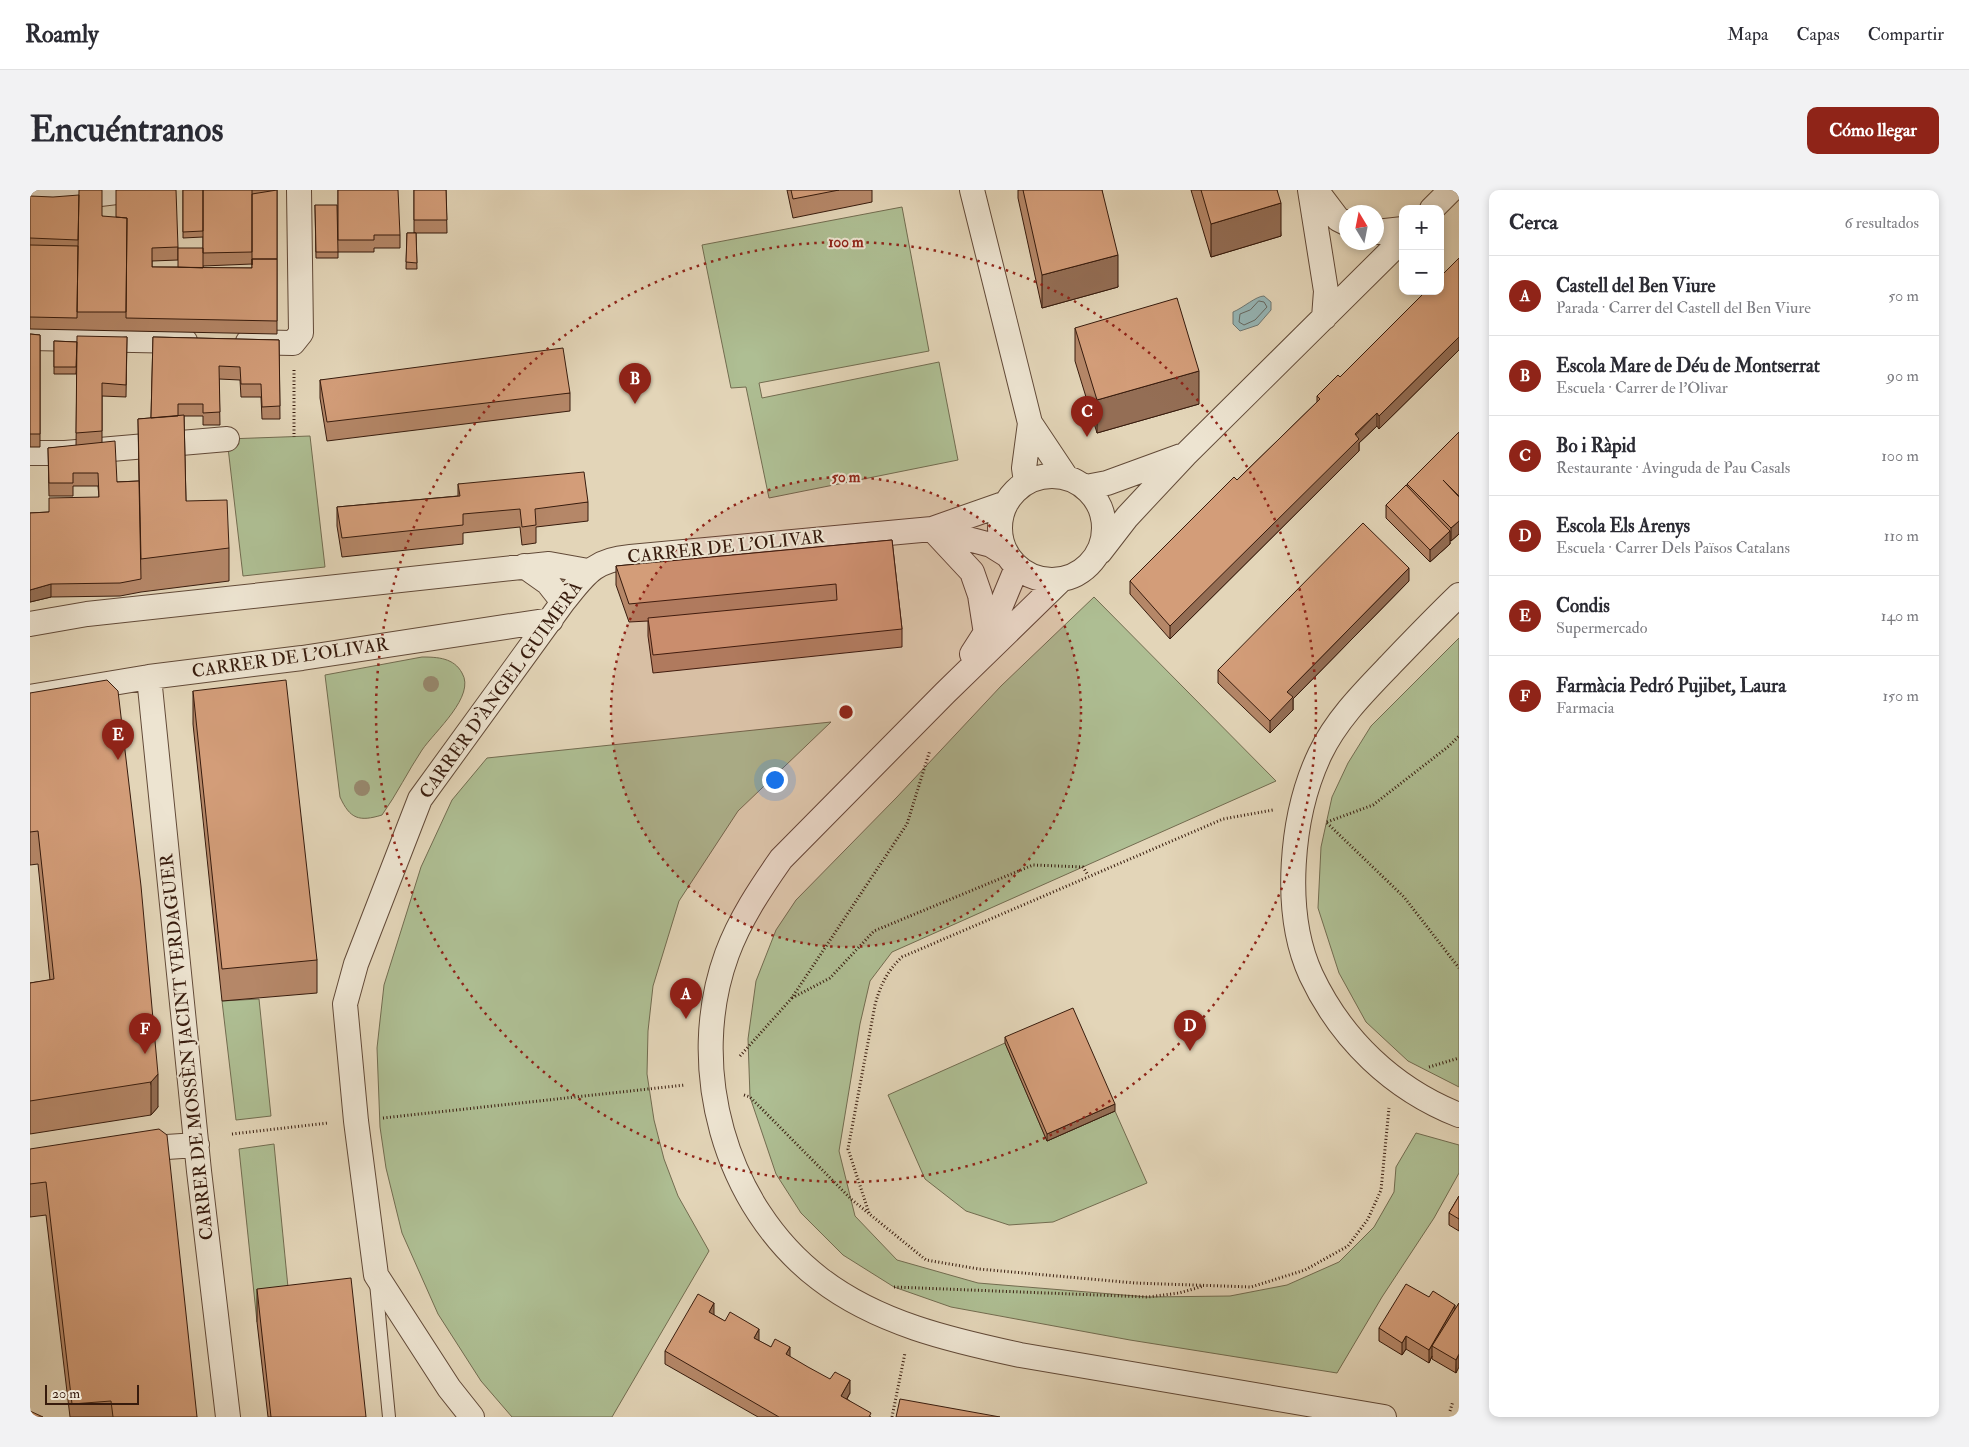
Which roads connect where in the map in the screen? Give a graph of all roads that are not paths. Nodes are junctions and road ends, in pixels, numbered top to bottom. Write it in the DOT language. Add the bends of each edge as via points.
graph roads {
  1 [pos="133,190"];
  2 [pos="300,190"];
  3 [pos="972,190"];
  4 [pos="1310,190"];
  5 [pos="1316,190"];
  6 [pos="1451,190"];
  7 [pos="30,198"];
  8 [pos="1436,205"];
  9 [pos="1339,220"];
  10 [pos="1399,229"];
  11 [pos="1384,231"];
  12 [pos="1399,243"];
  13 [pos="1324,318"];
  14 [pos="30,338"];
  15 [pos="1030,423"];
  16 [pos="227,439"];
  17 [pos="30,453"];
  18 [pos="1185,455"];
  19 [pos="1026,482"];
  20 [pos="1076,482"];
  21 [pos="1006,503"];
  22 [pos="932,529"];
  23 [pos="1100,552"];
  24 [pos="1012,561"];
  25 [pos="524,566"];
  26 [pos="588,571"];
  27 [pos="1062,579"];
  28 [pos="1459,595"];
  29 [pos="557,611"];
  30 [pos="30,624"];
  31 [pos="986,634"];
  32 [pos="149,677"];
  33 [pos="945,693"];
  34 [pos="30,697"];
  35 [pos="1459,1115"];
  36 [pos="196,1145"];
  37 [pos="118,1150"];
  38 [pos="376,1275"];
  39 [pos="228,1417"];
  40 [pos="388,1417"];
  41 [pos="472,1417"];
  42 [pos="1384,1417"];
  1 -- 7 [label="street" via="68,198"];
  2 -- 14 [label="street" via="301,333 293,343"];
  3 -- 15 [label="street"];
  4 -- 13 [label="street" via="1326,291"];
  5 -- 9 [label="street"];
  6 -- 8 [label="street"];
  10 -- 11 [label="street"];
  12 -- 13 [label="street"];
  13 -- 18 [label="street"];
  15 -- 19 [label="street" via="1024,468"];
  15 -- 20 [label="street"];
  16 -- 17 [label="street" via="65,454"];
  18 -- 20 [label="street" via="1107,482"];
  18 -- 23 [label="street" via="1127,517"];
  19 -- 20 [label="street" via="1046,475"];
  19 -- 21 [label="street" via="1013,492"];
  20 -- 23 [label="street" via="1101,505 1106,529"];
  21 -- 22 [label="street, CARRER DE L'OLIVAR"];
  21 -- 24 [label="street" via="1000,523 1001,540"];
  22 -- 24 [label="street, CARRER DE L'OLIVAR" via="991,546"];
  22 -- 26 [label="street, CARRER DE L'OLIVAR" via="616,558"];
  22 -- 31 [label="street" via="972,572 980,596"];
  23 -- 27 [label="street" via="1084,570"];
  24 -- 27 [label="street" via="1038,578"];
  24 -- 31 [label="street" via="997,615"];
  25 -- 26 [label="street" via="548,564"];
  25 -- 29 [label="street" via="548,583"];
  25 -- 30 [label="street" via="87,614"];
  26 -- 29 [label="street, CARRER D'ÀNGEL GUIMERÀ"];
  27 -- 33 [label="street"];
  28 -- 35 [label="street" via="1358,698 1320,752 1298,816 1294,890 1300,935 1311,974 1342,1025 1372,1062 1389,1076"];
  29 -- 32 [label="street, CARRER DE L'OLIVAR" via="302,658"];
  29 -- 38 [label="street, CARRER D'ÀNGEL GUIMERÀ" via="420,798 356,964 345,1004"];
  31 -- 33 [label="street"];
  32 -- 34 [label="street, CARRER DE L'OLIVAR"];
  32 -- 36 [label="street, CARRER DE MOSSÈN JACINT VERDAGUER"];
  33 -- 42 [label="street" via="781,859 739,926 727,956 718,989 711,1052 712,1082 728,1152 765,1221 788,1251 820,1279 868,1308 916,1328 1020,1355"];
  36 -- 37 [label="street"];
  36 -- 39 [label="street, CARRER DE MOSSÈN JACINT VERDAGUER"];
  38 -- 40 [label="lane, CARRER D'ÀNGEL GUIMERÀ"];
  38 -- 41 [label="street, CARRER D'ÀNGEL GUIMERÀ" via="449,1388"];
}
